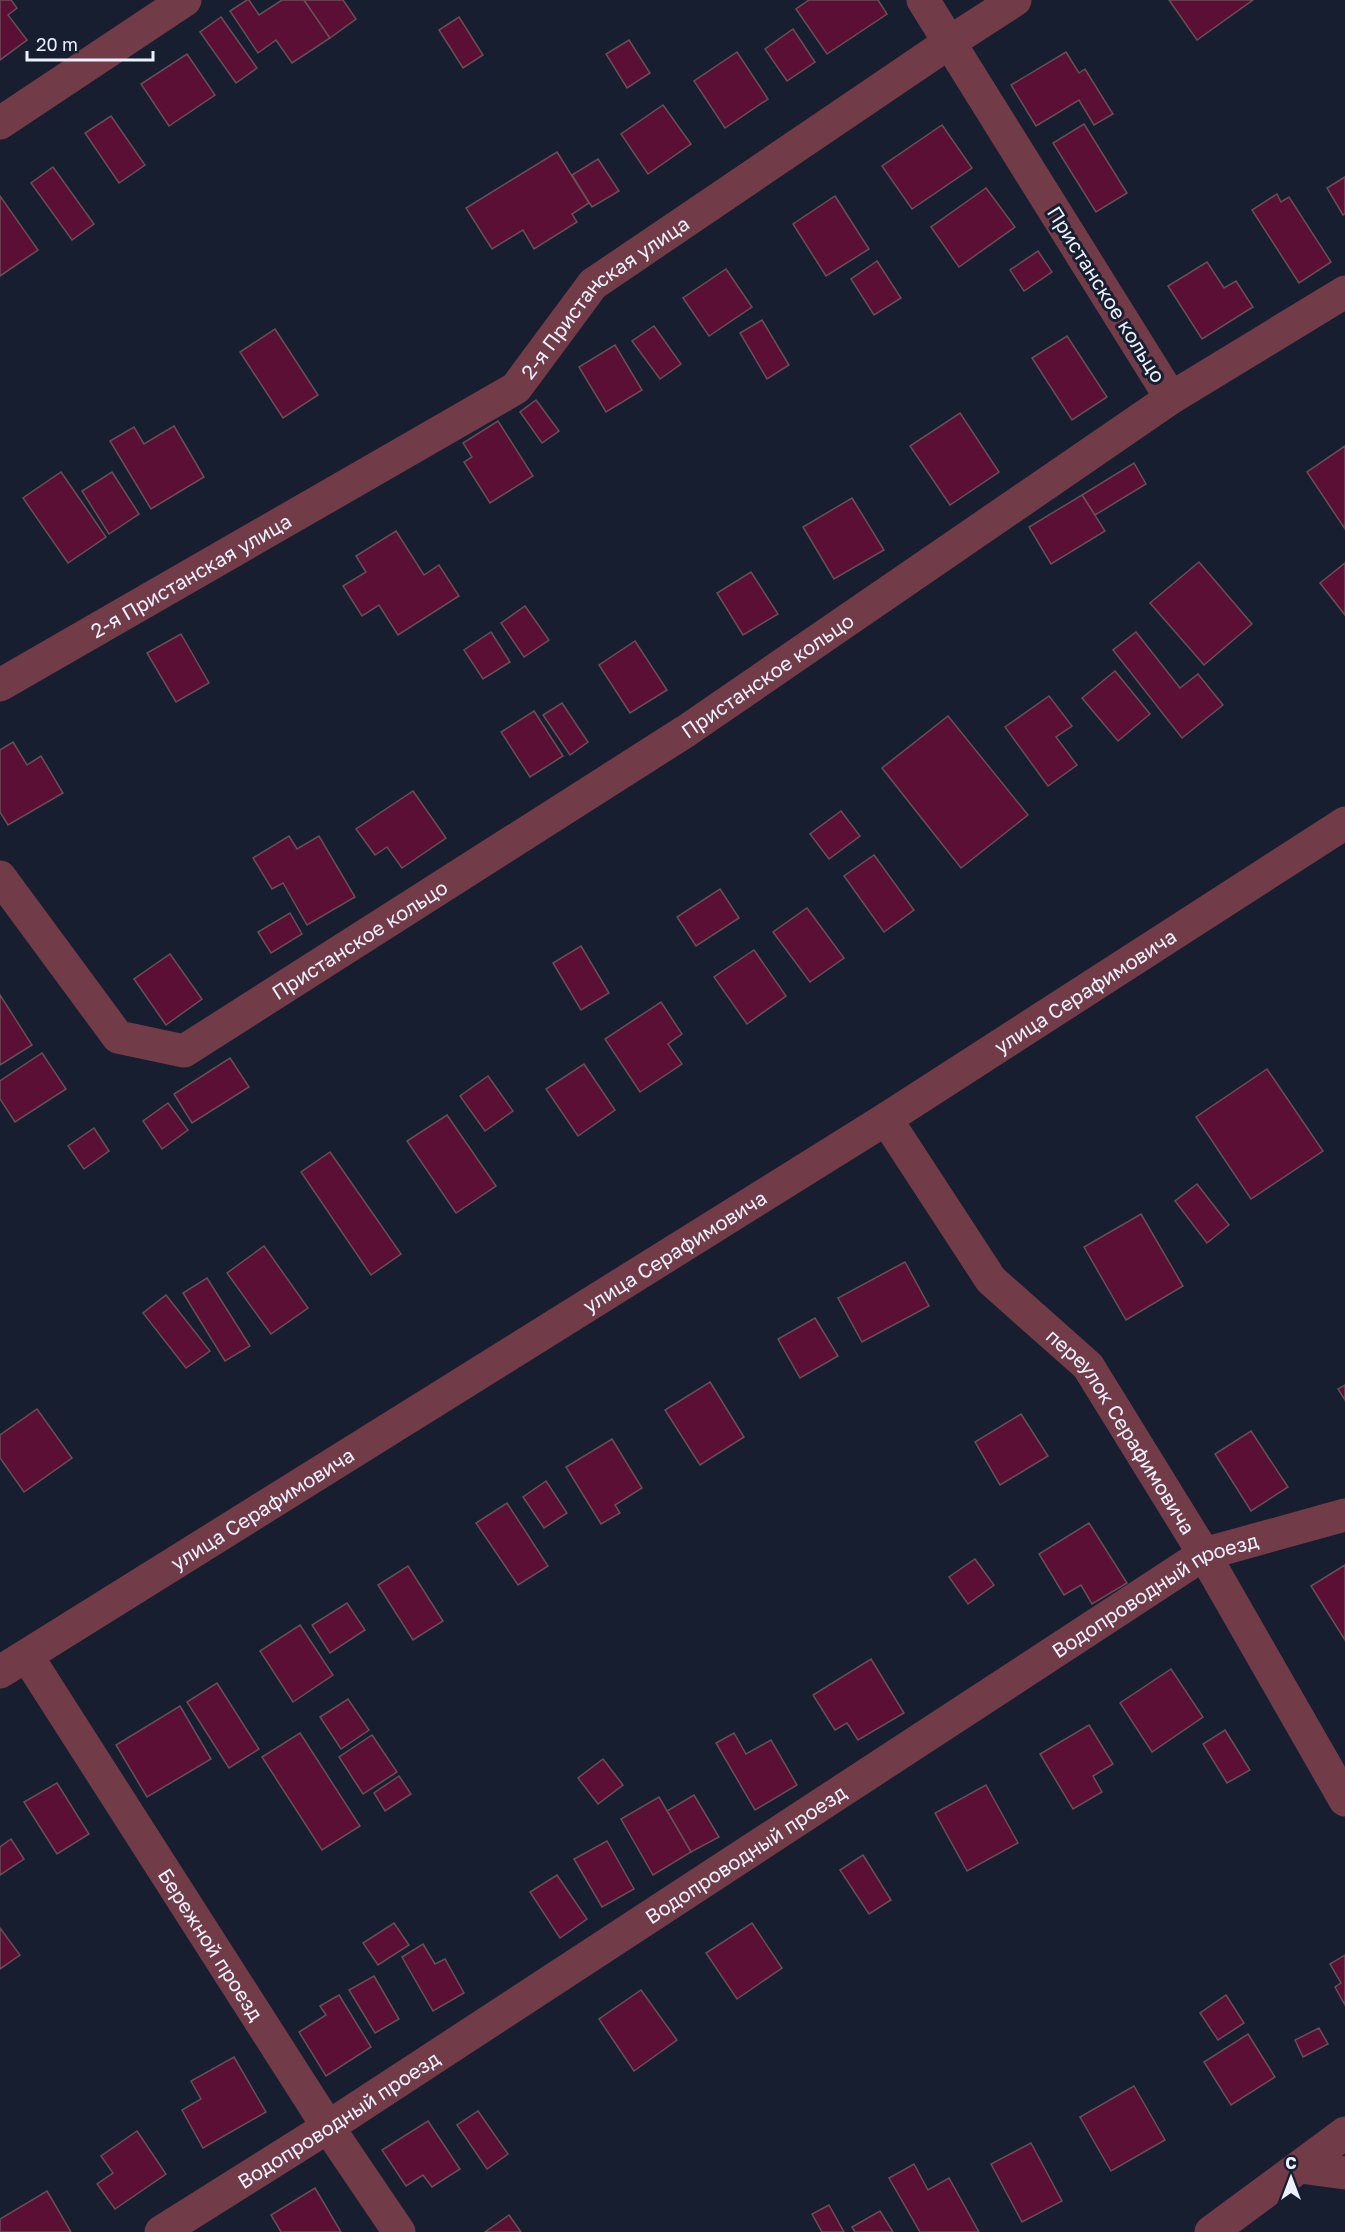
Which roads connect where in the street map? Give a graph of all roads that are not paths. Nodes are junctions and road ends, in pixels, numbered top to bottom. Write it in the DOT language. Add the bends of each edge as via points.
graph roads {
  1 [pos="184,0"];
  2 [pos="923,0"];
  3 [pos="1015,0"];
  4 [pos="950,42"];
  5 [pos="0,123"];
  6 [pos="1345,292"];
  7 [pos="1172,398"];
  8 [pos="0,685"];
  9 [pos="1345,823"];
  10 [pos="0,877"];
  11 [pos="886,1119"];
  12 [pos="1345,1515"];
  13 [pos="1204,1554"];
  14 [pos="13,1664"];
  15 [pos="1345,1800"];
  16 [pos="328,2127"];
  17 [pos="1345,2133"];
  18 [pos="1300,2166"];
  19 [pos="1345,2174"];
  20 [pos="161,2232"];
  21 [pos="399,2232"];
  22 [pos="1211,2232"];
  1 -- 5 [label="street"];
  2 -- 4 [label="street, Пристанское кольцо"];
  3 -- 4 [label="street, 2-я Пристанская улица"];
  4 -- 7 [label="street, Пристанское кольцо"];
  4 -- 8 [label="street, 2-я Пристанская улица" via="593,284 516,388"];
  6 -- 7 [label="street"];
  7 -- 10 [label="street, Пристанское кольцо" via="686,731 184,1051 118,1037"];
  9 -- 11 [label="street, улица Серафимовича"];
  11 -- 13 [label="street, переулок Серафимовича" via="991,1280 1088,1366"];
  11 -- 14 [label="street, улица Серафимовича"];
  12 -- 13 [label="street, Водопроводный проезд"];
  13 -- 15 [label="street, переулок Серафимовича"];
  13 -- 16 [label="street, Водопроводный проезд"];
  14 -- 16 [label="street, Бережной проезд"];
  16 -- 20 [label="street, Водопроводный проезд"];
  16 -- 21 [label="street, Бережной проезд"];
  17 -- 18 [label="street"];
  18 -- 19 [label="street"];
  18 -- 22 [label="street"];
}
